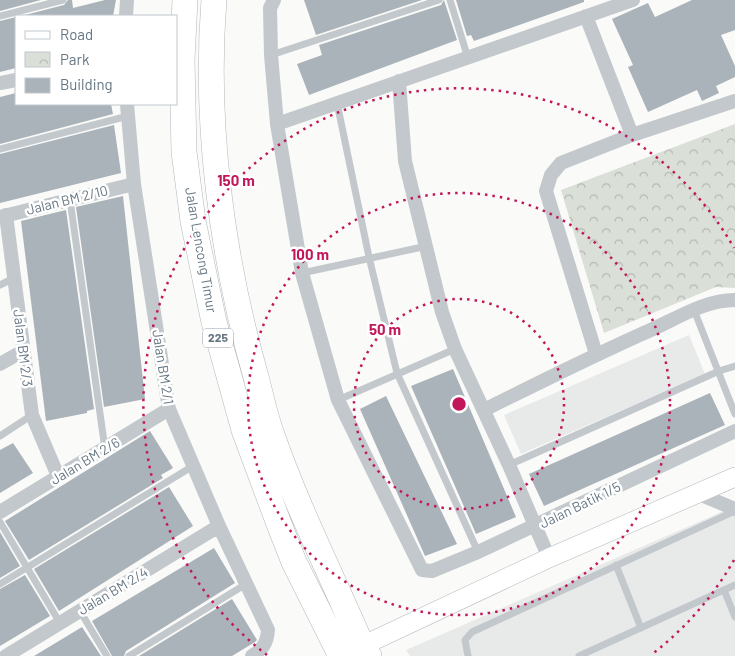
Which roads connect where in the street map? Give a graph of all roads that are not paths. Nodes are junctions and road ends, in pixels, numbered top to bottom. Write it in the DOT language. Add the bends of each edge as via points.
graph roads {
  1 [pos="63,0"];
  2 [pos="127,0"];
  3 [pos="185,0"];
  4 [pos="214,0"];
  5 [pos="274,0"];
  6 [pos="438,0"];
  7 [pos="450,0"];
  8 [pos="633,0"];
  9 [pos="126,15"];
  10 [pos="0,16"];
  11 [pos="586,16"];
  12 [pos="271,55"];
  13 [pos="468,58"];
  14 [pos="15,80"];
  15 [pos="399,81"];
  16 [pos="0,84"];
  17 [pos="735,101"];
  18 [pos="337,104"];
  19 [pos="127,110"];
  20 [pos="277,124"];
  21 [pos="632,135"];
  22 [pos="0,149"];
  23 [pos="134,184"];
  24 [pos="70,199"];
  25 [pos="3,216"];
  26 [pos="426,246"];
  27 [pos="369,257"];
  28 [pos="302,273"];
  29 [pos="14,278"];
  30 [pos="0,285"];
  31 [pos="735,300"];
  32 [pos="694,310"];
  33 [pos="455,349"];
  34 [pos="23,351"];
  35 [pos="596,354"];
  36 [pos="0,364"];
  37 [pos="735,366"];
  38 [pos="719,370"];
  39 [pos="397,373"];
  40 [pos="338,400"];
  41 [pos="169,409"];
  42 [pos="484,410"];
  43 [pos="735,414"];
  44 [pos="32,415"];
  45 [pos="735,431"];
  46 [pos="0,436"];
  47 [pos="105,449"];
  48 [pos="510,465"];
  49 [pos="193,466"];
  50 [pos="58,476"];
  51 [pos="735,477"];
  52 [pos="698,494"];
  53 [pos="735,510"];
  54 [pos="0,512"];
  55 [pos="0,522"];
  56 [pos="219,526"];
  57 [pos="535,526"];
  58 [pos="478,552"];
  59 [pos="549,558"];
  60 [pos="616,565"];
  61 [pos="26,568"];
  62 [pos="0,584"];
  63 [pos="246,584"];
  64 [pos="735,585"];
  65 [pos="724,590"];
  66 [pos="80,611"];
  67 [pos="735,617"];
  68 [pos="60,623"];
  69 [pos="641,628"];
  70 [pos="348,653"];
  71 [pos="6,656"];
  72 [pos="107,656"];
  73 [pos="129,656"];
  74 [pos="252,656"];
  75 [pos="468,656"];
  76 [pos="579,656"];
  1 -- 10 [label="lane"];
  2 -- 9 [label="street"];
  3 -- 70 [label="highway, Jalan Lencong Timur / 225" via="182,60 184,152 193,221 214,322 244,430 294,562"];
  4 -- 70 [label="highway, Jalan Lencong Timur / 225" via="211,35 221,218 241,325 272,434 311,531"];
  5 -- 12 [label="street" via="270,8"];
  6 -- 12 [label="lane"];
  7 -- 13 [label="lane"];
  8 -- 11 [label="street"];
  11 -- 13 [label="street"];
  11 -- 21 [label="street"];
  12 -- 20 [label="street"];
  13 -- 15 [label="street"];
  14 -- 16 [label="street"];
  15 -- 18 [label="street"];
  15 -- 26 [label="street" via="405,161"];
  17 -- 21 [label="street"];
  18 -- 20 [label="street"];
  18 -- 27 [label="lane"];
  19 -- 22 [label="lane"];
  19 -- 23 [label="street, Jalan BM 2/1"];
  20 -- 28 [label="street"];
  21 -- 35 [label="street" via="560,163 551,175 546,191"];
  23 -- 24 [label="street, Jalan BM 2/10"];
  23 -- 41 [label="street, Jalan BM 2/1"];
  24 -- 25 [label="street, Jalan BM 2/10"];
  24 -- 47 [label="lane"];
  25 -- 29 [label="street, Jalan BM 2/3"];
  26 -- 27 [label="lane"];
  26 -- 33 [label="street"];
  27 -- 28 [label="lane"];
  27 -- 39 [label="lane"];
  28 -- 40 [label="street"];
  29 -- 30 [label="lane"];
  29 -- 34 [label="street, Jalan BM 2/3"];
  31 -- 32 [label="street" via="714,302"];
  32 -- 35 [label="street"];
  32 -- 38 [label="lane"];
  33 -- 39 [label="lane"];
  33 -- 42 [label="street"];
  34 -- 36 [label="street"];
  34 -- 44 [label="street, Jalan BM 2/3"];
  35 -- 42 [label="street"];
  37 -- 38 [label="lane"];
  38 -- 43 [label="lane"];
  38 -- 48 [label="lane"];
  39 -- 40 [label="lane"];
  39 -- 58 [label="lane"];
  40 -- 58 [label="street, Jalan Batik 1/5" via="422,570 432,571"];
  41 -- 47 [label="street, Jalan BM 2/6"];
  41 -- 49 [label="street, Jalan BM 2/1"];
  42 -- 48 [label="street"];
  44 -- 46 [label="lane"];
  44 -- 50 [label="street, Jalan BM 2/3"];
  45 -- 57 [label="street, Jalan Batik 1/5"];
  47 -- 50 [label="street, Jalan BM 2/6"];
  48 -- 57 [label="street"];
  49 -- 56 [label="street, Jalan BM 2/1"];
  49 -- 61 [label="lane"];
  50 -- 54 [label="street, Jalan BM 2/6"];
  51 -- 52 [label="street"];
  52 -- 53 [label="street"];
  52 -- 59 [label="street"];
  53 -- 60 [label="lane"];
  55 -- 61 [label="lane"];
  56 -- 63 [label="street, Jalan BM 2/1"];
  56 -- 66 [label="street, Jalan BM 2/4"];
  57 -- 58 [label="street, Jalan Batik 1/5"];
  57 -- 59 [label="street"];
  59 -- 70 [label="street"];
  60 -- 69 [label="lane"];
  60 -- 75 [label="lane" via="472,632 465,640"];
  61 -- 62 [label="lane"];
  61 -- 68 [label="lane"];
  63 -- 73 [label="lane"];
  63 -- 74 [label="street, Jalan BM 2/1" via="268,630 267,641"];
  64 -- 65 [label="lane"];
  65 -- 67 [label="lane"];
  65 -- 69 [label="lane"];
  66 -- 68 [label="street, Jalan BM 2/4"];
  66 -- 72 [label="lane"];
  68 -- 71 [label="street, Jalan BM 2/4"];
  69 -- 76 [label="lane"];
}
